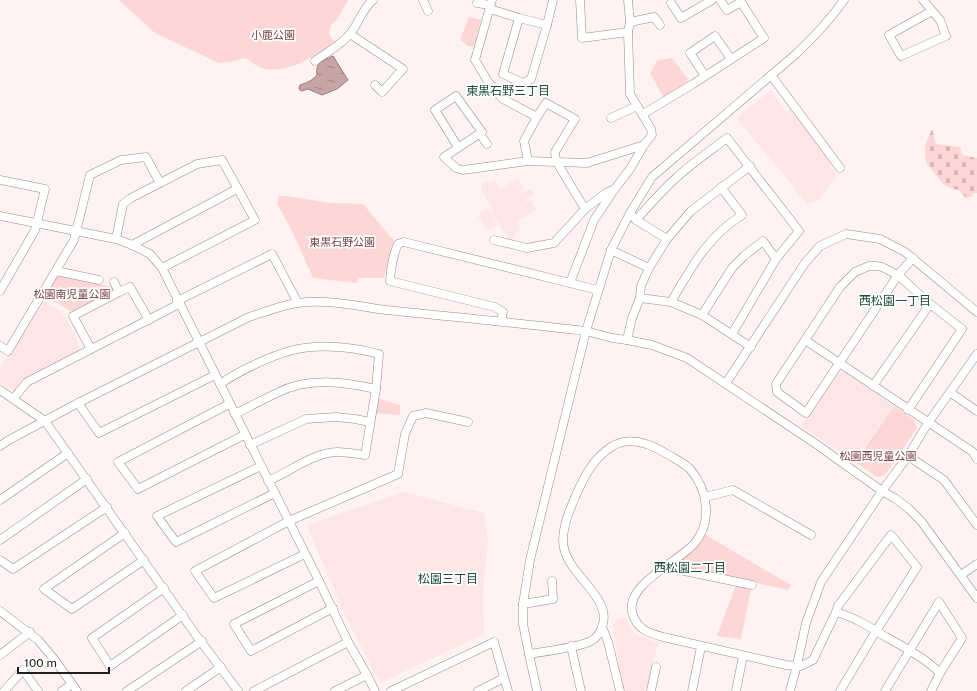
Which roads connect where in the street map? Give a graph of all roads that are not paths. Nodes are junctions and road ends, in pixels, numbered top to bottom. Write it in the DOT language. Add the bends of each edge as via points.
graph roads {
  1 [pos="373,0"];
  2 [pos="423,0"];
  3 [pos="553,0"];
  4 [pos="580,0"];
  5 [pos="628,0"];
  6 [pos="712,0"];
  7 [pos="720,0"];
  8 [pos="844,0"];
  9 [pos="923,0"];
  10 [pos="477,3"];
  11 [pos="671,3"];
  12 [pos="490,5"];
  13 [pos="428,11"];
  14 [pos="932,11"];
  15 [pos="519,18"];
  16 [pos="630,22"];
  17 [pos="547,24"];
  18 [pos="660,25"];
  19 [pos="628,32"];
  20 [pos="350,34"];
  21 [pos="731,59"];
  22 [pos="315,60"];
  23 [pos="771,75"];
  24 [pos="705,76"];
  25 [pos="374,85"];
  26 [pos="637,106"];
  27 [pos="642,114"];
  28 [pos="537,117"];
  29 [pos="611,118"];
  30 [pos="480,134"];
  31 [pos="487,144"];
  32 [pos="644,145"];
  33 [pos="458,147"];
  34 [pos="528,161"];
  35 [pos="556,161"];
  36 [pos="750,166"];
  37 [pos="840,168"];
  38 [pos="0,180"];
  39 [pos="160,183"];
  40 [pos="721,187"];
  41 [pos="237,189"];
  42 [pos="614,190"];
  43 [pos="585,209"];
  44 [pos="630,213"];
  45 [pos="0,216"];
  46 [pos="636,220"];
  47 [pos="37,223"];
  48 [pos="77,232"];
  49 [pos="667,238"];
  50 [pos="116,239"];
  51 [pos="494,240"];
  52 [pos="132,245"];
  53 [pos="611,250"];
  54 [pos="913,258"];
  55 [pos="776,259"];
  56 [pos="162,268"];
  57 [pos="649,268"];
  58 [pos="56,271"];
  59 [pos="898,275"];
  60 [pos="99,280"];
  61 [pos="114,282"];
  62 [pos="570,283"];
  63 [pos="598,290"];
  64 [pos="0,291"];
  65 [pos="119,292"];
  66 [pos="640,298"];
  67 [pos="298,302"];
  68 [pos="671,302"];
  69 [pos="178,303"];
  70 [pos="930,304"];
  71 [pos="977,312"];
  72 [pos="702,315"];
  73 [pos="149,320"];
  74 [pos="501,321"];
  75 [pos="586,331"];
  76 [pos="732,334"];
  77 [pos="628,340"];
  78 [pos="805,340"];
  79 [pos="200,343"];
  80 [pos="0,346"];
  81 [pos="751,347"];
  82 [pos="91,349"];
  83 [pos="977,354"];
  84 [pos="840,363"];
  85 [pos="215,375"];
  86 [pos="726,383"];
  87 [pos="220,384"];
  88 [pos="874,386"];
  89 [pos="376,389"];
  90 [pos="1,391"];
  91 [pos="951,393"];
  92 [pos="13,399"];
  93 [pos="78,404"];
  94 [pos="229,404"];
  95 [pos="908,410"];
  96 [pos="977,411"];
  97 [pos="235,414"];
  98 [pos="45,421"];
  99 [pos="370,422"];
  100 [pos="468,422"];
  101 [pos="928,423"];
  102 [pos="244,435"];
  103 [pos="250,445"];
  104 [pos="0,446"];
  105 [pos="68,453"];
  106 [pos="908,456"];
  107 [pos="977,459"];
  108 [pos="261,466"];
  109 [pos="87,480"];
  110 [pos="268,481"];
  111 [pos="882,491"];
  112 [pos="276,494"];
  113 [pos="705,497"];
  114 [pos="0,500"];
  115 [pos="107,507"];
  116 [pos="289,521"];
  117 [pos="977,525"];
  118 [pos="125,533"];
  119 [pos="811,535"];
  120 [pos="0,540"];
  121 [pos="305,554"];
  122 [pos="0,560"];
  123 [pos="144,560"];
  124 [pos="977,564"];
  125 [pos="665,567"];
  126 [pos="961,575"];
  127 [pos="320,581"];
  128 [pos="552,581"];
  129 [pos="752,585"];
  130 [pos="164,588"];
  131 [pos="977,598"];
  132 [pos="523,604"];
  133 [pos="333,608"];
  134 [pos="0,611"];
  135 [pos="836,612"];
  136 [pos="183,614"];
  137 [pos="602,628"];
  138 [pos="876,631"];
  139 [pos="30,632"];
  140 [pos="202,641"];
  141 [pos="348,642"];
  142 [pos="571,646"];
  143 [pos="701,647"];
  144 [pos="910,651"];
  145 [pos="529,654"];
  146 [pos="0,655"];
  147 [pos="743,656"];
  148 [pos="797,666"];
  149 [pos="221,667"];
  150 [pos="656,667"];
  151 [pos="940,673"];
  152 [pos="367,675"];
  153 [pos="504,678"];
  154 [pos="74,688"];
  155 [pos="4,691"];
  156 [pos="38,691"];
  157 [pos="62,691"];
  158 [pos="127,691"];
  159 [pos="186,691"];
  160 [pos="238,691"];
  161 [pos="254,691"];
  162 [pos="335,691"];
  163 [pos="375,691"];
  164 [pos="391,691"];
  165 [pos="478,691"];
  166 [pos="508,691"];
  167 [pos="537,691"];
  168 [pos="580,691"];
  169 [pos="620,691"];
  170 [pos="651,691"];
  171 [pos="692,691"];
  172 [pos="736,691"];
  173 [pos="790,691"];
  174 [pos="840,691"];
  175 [pos="885,691"];
  176 [pos="931,691"];
  1 -- 20 [label="street"];
  2 -- 13 [label="street"];
  3 -- 17 [label="street"];
  4 -- 19 [label="street" via="582,38"];
  5 -- 16 [label="street"];
  6 -- 11 [label="street" via="682,18"];
  7 -- 21 [label="street" via="727,10 741,2 764,38"];
  8 -- 23 [label="street" via="818,33"];
  9 -- 14 [label="street"];
  10 -- 12 [label="street"];
  12 -- 15 [label="street"];
  12 -- 28 [label="street" via="475,60 489,83 503,99"];
  14 -- 14 [label="street" via="940,20 946,36 901,56 889,35"];
  15 -- 17 [label="street"];
  15 -- 17 [label="street" via="503,74 523,83 530,79"];
  16 -- 18 [label="street" via="654,17"];
  16 -- 19 [label="street"];
  19 -- 26 [label="street" via="630,94"];
  20 -- 22 [label="street"];
  20 -- 25 [label="street" via="403,69 382,92"];
  21 -- 24 [label="street"];
  21 -- 24 [label="street" via="715,36 690,53"];
  23 -- 37 [label="street"];
  23 -- 44 [label="street" via="652,177"];
  24 -- 27 [label="street"];
  26 -- 27 [label="street"];
  26 -- 29 [label="street"];
  27 -- 32 [label="street" via="652,129 652,135"];
  28 -- 34 [label="street" via="524,141"];
  28 -- 35 [label="street" via="546,103 575,119 556,152"];
  30 -- 31 [label="street"];
  30 -- 33 [label="street"];
  30 -- 33 [label="street" via="482,132 456,96 435,110"];
  32 -- 35 [label="street" via="587,163"];
  32 -- 42 [label="street" via="630,170"];
  33 -- 34 [label="street" via="444,157 456,168 463,170"];
  34 -- 35 [label="street"];
  35 -- 43 [label="street"];
  36 -- 40 [label="street"];
  36 -- 46 [label="street" via="727,138 676,178"];
  36 -- 55 [label="street" via="799,231"];
  38 -- 47 [label="street" via="45,189"];
  39 -- 41 [label="street" via="197,164 222,160"];
  39 -- 48 [label="street" via="146,157 121,160 90,176"];
  39 -- 50 [label="street" via="123,204"];
  40 -- 49 [label="street" via="691,212"];
  40 -- 68 [label="street" via="742,215 728,224 699,255"];
  41 -- 52 [label="street"];
  41 -- 56 [label="street" via="255,220"];
  42 -- 43 [label="street"];
  42 -- 62 [label="street" via="594,220"];
  43 -- 51 [label="street" via="554,243 527,248"];
  44 -- 46 [label="street"];
  44 -- 53 [label="street"];
  45 -- 47 [label="street"];
  46 -- 49 [label="street"];
  47 -- 48 [label="street"];
  47 -- 64 [label="street"];
  48 -- 50 [label="street"];
  48 -- 58 [label="street"];
  49 -- 57 [label="street"];
  50 -- 52 [label="street"];
  52 -- 56 [label="street" via="150,254"];
  53 -- 57 [label="street"];
  53 -- 63 [label="street"];
  54 -- 59 [label="street"];
  54 -- 71 [label="street"];
  54 -- 81 [label="street" via="880,239 846,234 820,246 805,263"];
  55 -- 72 [label="street" via="763,241 732,268"];
  55 -- 76 [label="street"];
  56 -- 69 [label="street"];
  57 -- 66 [label="street" via="641,286"];
  58 -- 60 [label="street"];
  58 -- 80 [label="street" via="8,351"];
  59 -- 70 [label="street"];
  59 -- 78 [label="street" via="876,266 855,272 840,287"];
  59 -- 84 [label="street"];
  61 -- 65 [label="street"];
  62 -- 63 [label="street"];
  62 -- 74 [label="street" via="404,242 398,244 390,281 495,307 503,312"];
  63 -- 75 [label="street"];
  65 -- 73 [label="street" via="130,287"];
  65 -- 82 [label="street" via="73,316"];
  66 -- 68 [label="street"];
  66 -- 77 [label="street" via="632,318"];
  67 -- 69 [label="street" via="272,254"];
  67 -- 74 [label="street" via="350,304 385,310"];
  67 -- 79 [label="street" via="249,317"];
  68 -- 72 [label="street"];
  69 -- 73 [label="street"];
  69 -- 79 [label="street"];
  70 -- 88 [label="street"];
  70 -- 95 [label="street" via="962,329"];
  72 -- 76 [label="street"];
  73 -- 82 [label="street"];
  74 -- 75 [label="street"];
  75 -- 77 [label="street"];
  75 -- 132 [label="street" via="530,560"];
  76 -- 81 [label="street"];
  77 -- 86 [label="street" via="652,345 687,358"];
  78 -- 84 [label="street"];
  78 -- 84 [label="street" via="776,384 776,389 806,413"];
  79 -- 85 [label="street"];
  79 -- 93 [label="street"];
  81 -- 86 [label="street"];
  82 -- 92 [label="street" via="27,382"];
  83 -- 91 [label="street"];
  84 -- 88 [label="street"];
  85 -- 87 [label="street"];
  85 -- 93 [label="street" via="99,433"];
  86 -- 111 [label="street"];
  87 -- 89 [label="street" via="234,375 293,350 326,346 379,354"];
  87 -- 94 [label="street"];
  88 -- 95 [label="street"];
  89 -- 97 [label="street" via="356,384 306,383 280,391"];
  89 -- 99 [label="street"];
  90 -- 92 [label="street"];
  91 -- 96 [label="street"];
  91 -- 101 [label="street"];
  92 -- 98 [label="street"];
  93 -- 98 [label="street"];
  94 -- 97 [label="street"];
  94 -- 102 [label="street" via="118,462 138,489"];
  95 -- 101 [label="street"];
  97 -- 102 [label="street"];
  98 -- 104 [label="street"];
  98 -- 105 [label="street"];
  99 -- 103 [label="street" via="336,417 306,419"];
  99 -- 110 [label="street" via="365,455 337,452 323,454"];
  100 -- 116 [label="street" via="426,413 413,416 405,434 398,474"];
  101 -- 106 [label="street"];
  101 -- 107 [label="street" via="972,452"];
  102 -- 103 [label="street"];
  103 -- 108 [label="street"];
  105 -- 109 [label="street"];
  105 -- 114 [label="street"];
  106 -- 111 [label="street"];
  106 -- 117 [label="street" via="944,480"];
  108 -- 110 [label="street"];
  108 -- 112 [label="street" via="157,516 176,542"];
  109 -- 115 [label="street"];
  109 -- 120 [label="street"];
  110 -- 112 [label="street"];
  111 -- 126 [label="street" via="896,499 921,521"];
  111 -- 148 [label="street" via="821,582 806,623"];
  112 -- 116 [label="street"];
  113 -- 119 [label="street" via="733,490"];
  113 -- 125 [label="street" via="705,519 698,539"];
  113 -- 137 [label="street" via="699,481 689,469 649,444 631,441 613,446 590,466 568,516 563,541 571,566 602,605"];
  115 -- 118 [label="street"];
  115 -- 122 [label="street" via="13,569"];
  116 -- 121 [label="street"];
  116 -- 121 [label="street" via="195,571 214,598"];
  118 -- 123 [label="street"];
  118 -- 123 [label="street" via="44,589 72,609"];
  121 -- 127 [label="street"];
  123 -- 130 [label="street"];
  124 -- 126 [label="street"];
  125 -- 129 [label="street"];
  125 -- 143 [label="street" via="636,593 633,617 638,626 649,633"];
  126 -- 131 [label="street"];
  127 -- 133 [label="street"];
  127 -- 133 [label="street" via="234,624 251,651"];
  128 -- 132 [label="street" via="553,599"];
  130 -- 136 [label="street"];
  130 -- 136 [label="street" via="92,638 110,666"];
  132 -- 145 [label="street"];
  133 -- 141 [label="street"];
  134 -- 139 [label="street"];
  135 -- 138 [label="street"];
  135 -- 138 [label="street" via="890,535 917,567"];
  135 -- 148 [label="street" via="813,660"];
  136 -- 140 [label="street"];
  137 -- 142 [label="street" via="590,641"];
  137 -- 169 [label="street"];
  138 -- 144 [label="street"];
  138 -- 174 [label="street"];
  139 -- 146 [label="street"];
  139 -- 154 [label="street" via="54,659"];
  140 -- 149 [label="street"];
  140 -- 158 [label="street"];
  141 -- 152 [label="street"];
  141 -- 161 [label="street"];
  142 -- 145 [label="street"];
  142 -- 168 [label="street"];
  143 -- 147 [label="street"];
  143 -- 171 [label="street"];
  144 -- 151 [label="street"];
  144 -- 151 [label="street" via="939,602 962,638"];
  144 -- 175 [label="street"];
  145 -- 167 [label="street"];
  147 -- 148 [label="street"];
  147 -- 172 [label="street"];
  148 -- 173 [label="street"];
  149 -- 159 [label="street"];
  149 -- 160 [label="street"];
  150 -- 170 [label="street"];
  151 -- 176 [label="street"];
  152 -- 162 [label="street"];
  152 -- 163 [label="street"];
  153 -- 164 [label="street" via="494,642"];
  153 -- 165 [label="street"];
  153 -- 166 [label="street"];
  154 -- 157 [label="street"];
  155 -- 156 [label="street" via="23,670"];
}
